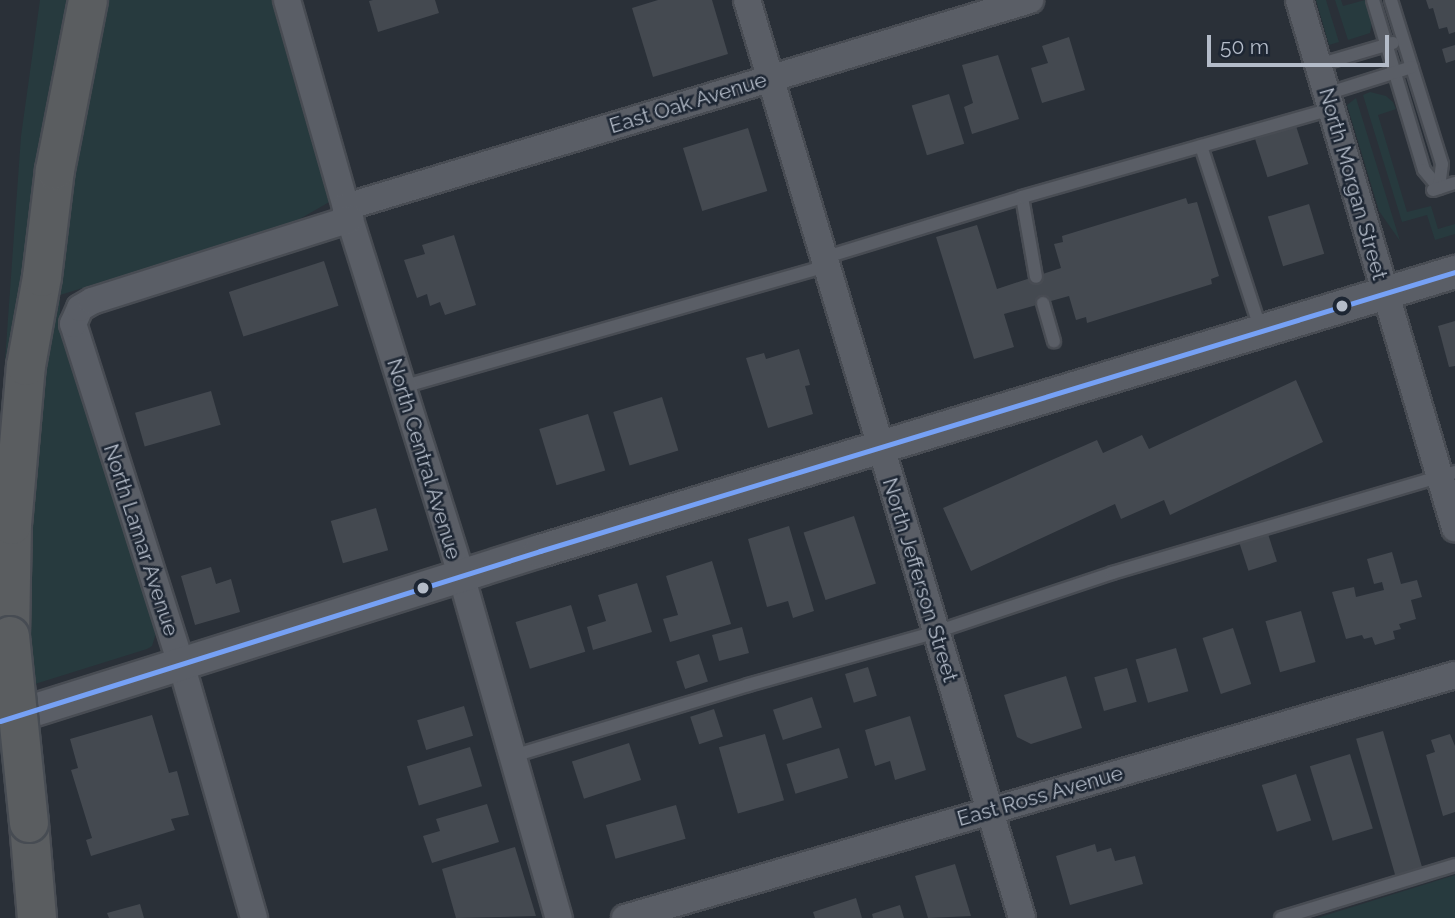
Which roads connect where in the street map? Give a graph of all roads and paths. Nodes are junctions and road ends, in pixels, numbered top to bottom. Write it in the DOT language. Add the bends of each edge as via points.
graph roads {
  1 [pos="287,0"];
  2 [pos="747,0"];
  3 [pos="1030,0"];
  4 [pos="1299,0"];
  5 [pos="1373,0"];
  6 [pos="1391,0"];
  7 [pos="87,5"];
  8 [pos="1404,40"];
  9 [pos="1386,45"];
  10 [pos="1318,65"];
  11 [pos="1412,67"];
  12 [pos="1394,73"];
  13 [pos="768,79"];
  14 [pos="1329,102"];
  15 [pos="1201,146"];
  16 [pos="55,170"];
  17 [pos="1455,183"];
  18 [pos="1436,189"];
  19 [pos="1022,197"];
  20 [pos="348,213"];
  21 [pos="825,262"];
  22 [pos="1455,272"];
  23 [pos="1036,277"];
  24 [pos="1384,294"];
  25 [pos="1043,303"];
  26 [pos="73,324"];
  27 [pos="1261,331"];
  28 [pos="1054,341"];
  29 [pos="402,387"];
  30 [pos="0,406"];
  31 [pos="880,447"];
  32 [pos="1447,475"];
  33 [pos="1455,528"];
  34 [pos="461,575"];
  35 [pos="936,632"];
  36 [pos="181,664"];
  37 [pos="1455,675"];
  38 [pos="0,721"];
  39 [pos="513,756"];
  40 [pos="989,811"];
  41 [pos="1455,865"];
  42 [pos="37,918"];
  43 [pos="254,918"];
  44 [pos="559,918"];
  45 [pos="625,918"];
  46 [pos="1022,918"];
  47 [pos="1281,918"];
  1 -- 20 [label="street, North Central Avenue"];
  2 -- 13 [label="street, North Jefferson Street"];
  3 -- 13 [label="street, East Oak Avenue"];
  4 -- 10 [label="street, North Morgan Street"];
  5 -- 9 [label="lane"];
  6 -- 8 [label="lane"];
  7 -- 16 [label="highway"];
  8 -- 9 [label="lane"];
  8 -- 11 [label="lane"];
  9 -- 10 [label="lane"];
  9 -- 12 [label="lane"];
  10 -- 14 [label="street, North Morgan Street"];
  11 -- 12 [label="lane"];
  11 -- 18 [label="lane" via="1442,164"];
  12 -- 14 [label="lane"];
  12 -- 18 [label="lane" via="1424,170"];
  13 -- 20 [label="street, East Oak Avenue"];
  13 -- 21 [label="street, North Jefferson Street"];
  14 -- 15 [label="lane"];
  14 -- 24 [label="street, North Morgan Street"];
  15 -- 19 [label="lane"];
  15 -- 27 [label="lane"];
  16 -- 30 [label="highway" via="30,250"];
  16 -- 42 [label="highway, bridge" via="19,433 12,525 10,636"];
  17 -- 18 [label="lane"];
  19 -- 21 [label="lane"];
  19 -- 23 [label="lane"];
  20 -- 26 [label="street, East Oak Avenue" via="92,300 80,308"];
  20 -- 29 [label="street, North Central Avenue"];
  21 -- 29 [label="lane"];
  21 -- 31 [label="street, North Jefferson Street"];
  22 -- 24 [label="street"];
  24 -- 27 [label="street"];
  24 -- 32 [label="street, North Morgan Street"];
  25 -- 28 [label="lane"];
  26 -- 36 [label="street, North Lamar Avenue"];
  27 -- 31 [label="street"];
  29 -- 34 [label="street, North Central Avenue"];
  31 -- 34 [label="street"];
  31 -- 35 [label="street, North Jefferson Street"];
  32 -- 33 [label="street, North Morgan Street"];
  32 -- 35 [label="lane" via="1112,573"];
  34 -- 36 [label="street"];
  34 -- 39 [label="street, North Central Avenue"];
  35 -- 39 [label="lane"];
  35 -- 40 [label="street, North Jefferson Street"];
  36 -- 38 [label="street"];
  36 -- 43 [label="street, North Lamar Avenue"];
  37 -- 40 [label="street, East Ross Avenue"];
  39 -- 44 [label="street, North Central Avenue"];
  40 -- 45 [label="street, East Ross Avenue"];
  40 -- 46 [label="street, North Jefferson Street"];
  41 -- 47 [label="lane"];
}
